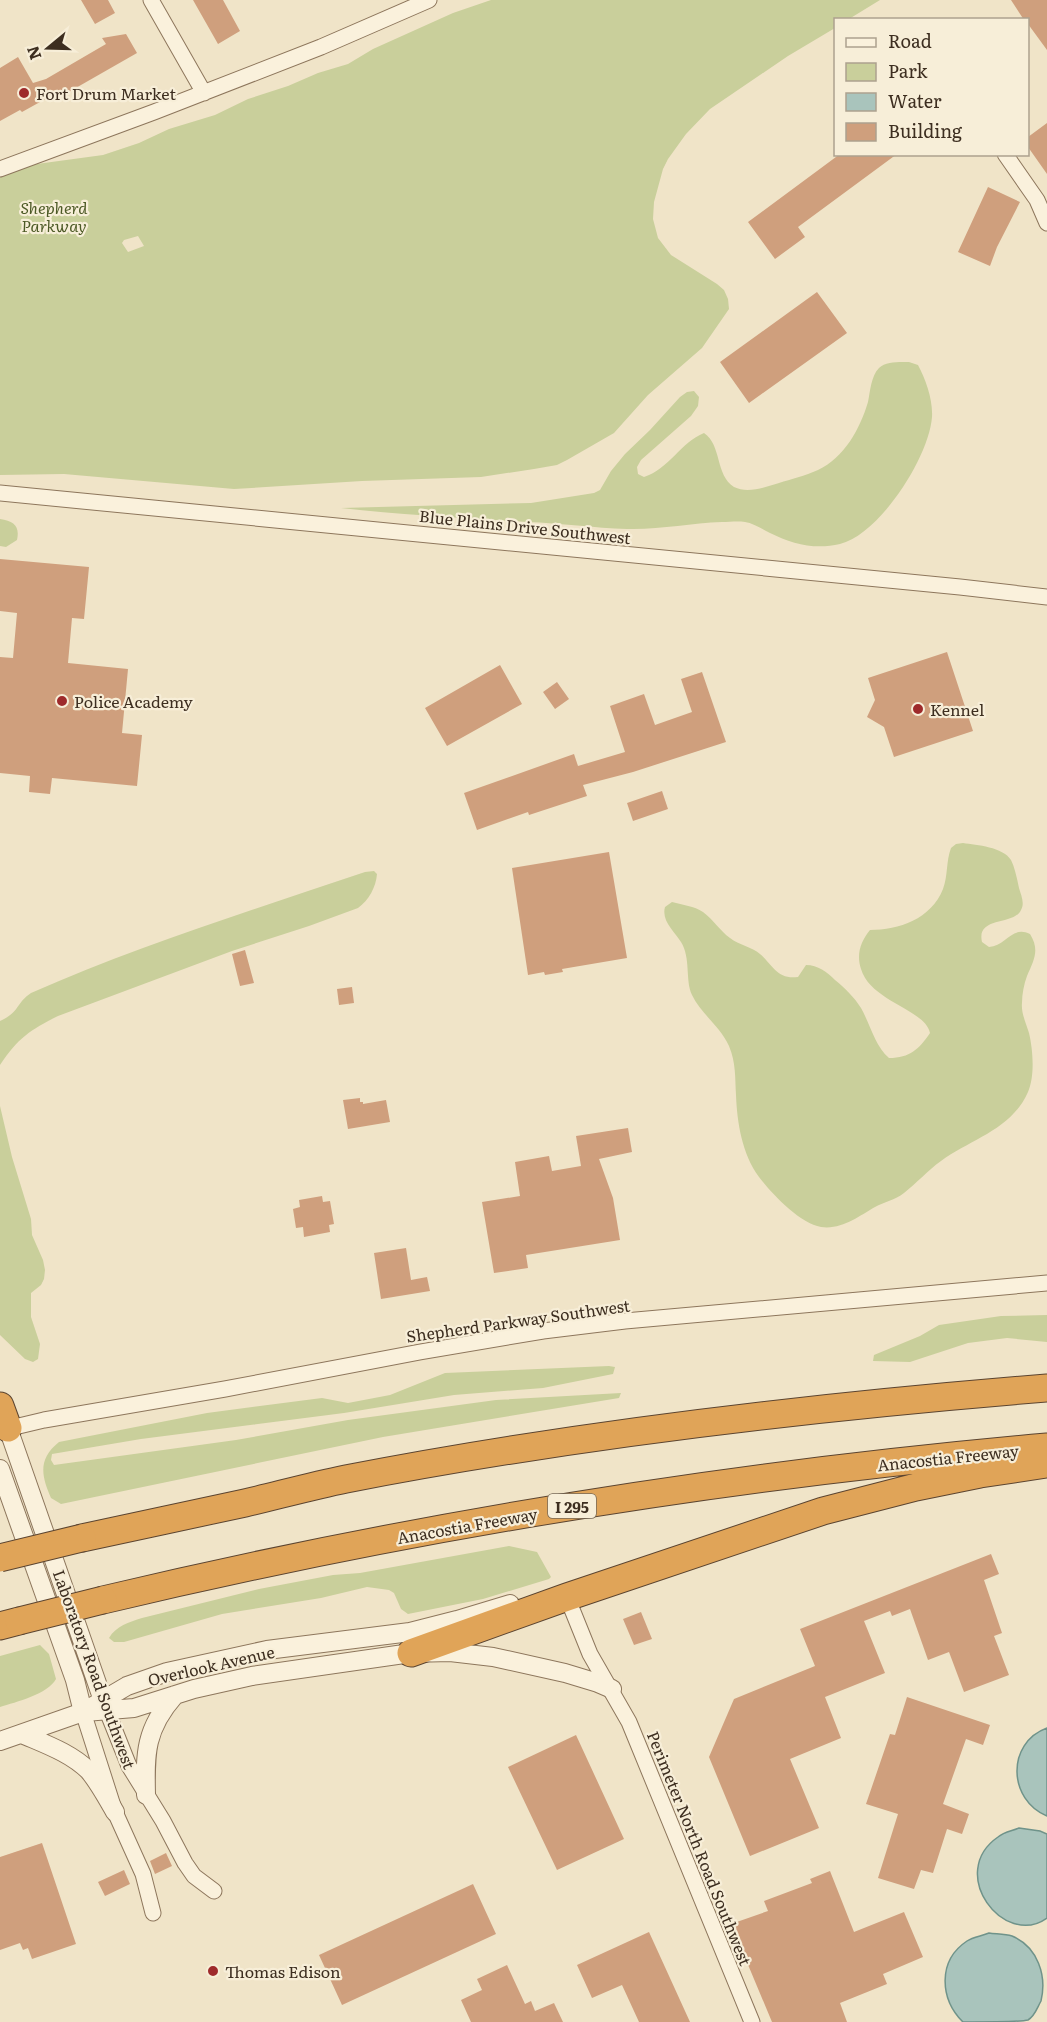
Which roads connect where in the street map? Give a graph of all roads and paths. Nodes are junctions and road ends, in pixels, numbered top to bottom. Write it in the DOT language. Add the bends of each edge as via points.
graph roads {
  1 [pos="151,0"];
  2 [pos="429,0"];
  3 [pos="204,93"];
  4 [pos="1006,156"];
  5 [pos="0,169"];
  6 [pos="1047,223"];
  7 [pos="0,493"];
  8 [pos="1047,597"];
  9 [pos="1047,1283"];
  10 [pos="1047,1377"];
  11 [pos="1047,1388"];
  12 [pos="987,1393"];
  13 [pos="3,1422"];
  14 [pos="1047,1447"];
  15 [pos="1047,1463"];
  16 [pos="0,1469"];
  17 [pos="79,1532"];
  18 [pos="0,1544"];
  19 [pos="0,1558"];
  20 [pos="567,1597"];
  21 [pos="9,1624"];
  22 [pos="411,1653"];
  23 [pos="612,1689"];
  24 [pos="175,1695"];
  25 [pos="105,1705"];
  26 [pos="83,1712"];
  27 [pos="22,1734"];
  28 [pos="0,1741"];
  29 [pos="146,1796"];
  30 [pos="115,1812"];
  31 [pos="214,1891"];
  32 [pos="153,1913"];
  33 [pos="753,2022"];
  1 -- 3 [label="street"];
  2 -- 3 [label="street"];
  3 -- 5 [label="street"];
  4 -- 6 [label="street" via="1037,200"];
  7 -- 8 [label="street, Blue Plains Drive Southwest"];
  9 -- 13 [label="street, Shepherd Parkway Southwest" via="543,1331 44,1420"];
  10 -- 12 [label="highway"];
  11 -- 12 [label="highway"];
  12 -- 17 [label="highway" via="664,1428 471,1457"];
  13 -- 25 [label="street, Laboratory Road Southwest"];
  14 -- 21 [label="highway, Anacostia Freeway / I 295, bridge" via="810,1472 583,1504 370,1542 179,1582"];
  15 -- 20 [label="highway" via="937,1482 823,1511"];
  16 -- 26 [label="street, Laboratory Road Southwest"];
  17 -- 18 [label="highway"];
  17 -- 19 [label="highway, bridge"];
  20 -- 22 [label="highway"];
  20 -- 23 [label="street" via="590,1654"];
  20 -- 25 [label="street, Overlook Avenue" via="536,1596 410,1632 231,1657 127,1686"];
  22 -- 23 [label="street, Overlook Avenue" via="501,1658"];
  22 -- 24 [label="street, Overlook Avenue" via="252,1676"];
  23 -- 33 [label="street, Perimeter North Road Southwest"];
  24 -- 25 [label="street, Overlook Avenue" via="134,1708"];
  24 -- 29 [label="street" via="158,1718 147,1746"];
  25 -- 26 [label="street, Overlook Avenue"];
  25 -- 29 [label="street, Laboratory Road Southwest" via="124,1755"];
  26 -- 27 [label="street, Overlook Avenue"];
  26 -- 30 [label="street, Laboratory Road Southwest"];
  27 -- 28 [label="street, Overlook Avenue"];
  27 -- 30 [label="street" via="84,1767"];
  29 -- 31 [label="street, Laboratory Road Southwest" via="189,1870"];
  30 -- 32 [label="street, Laboratory Road Southwest" via="143,1874"];
}
